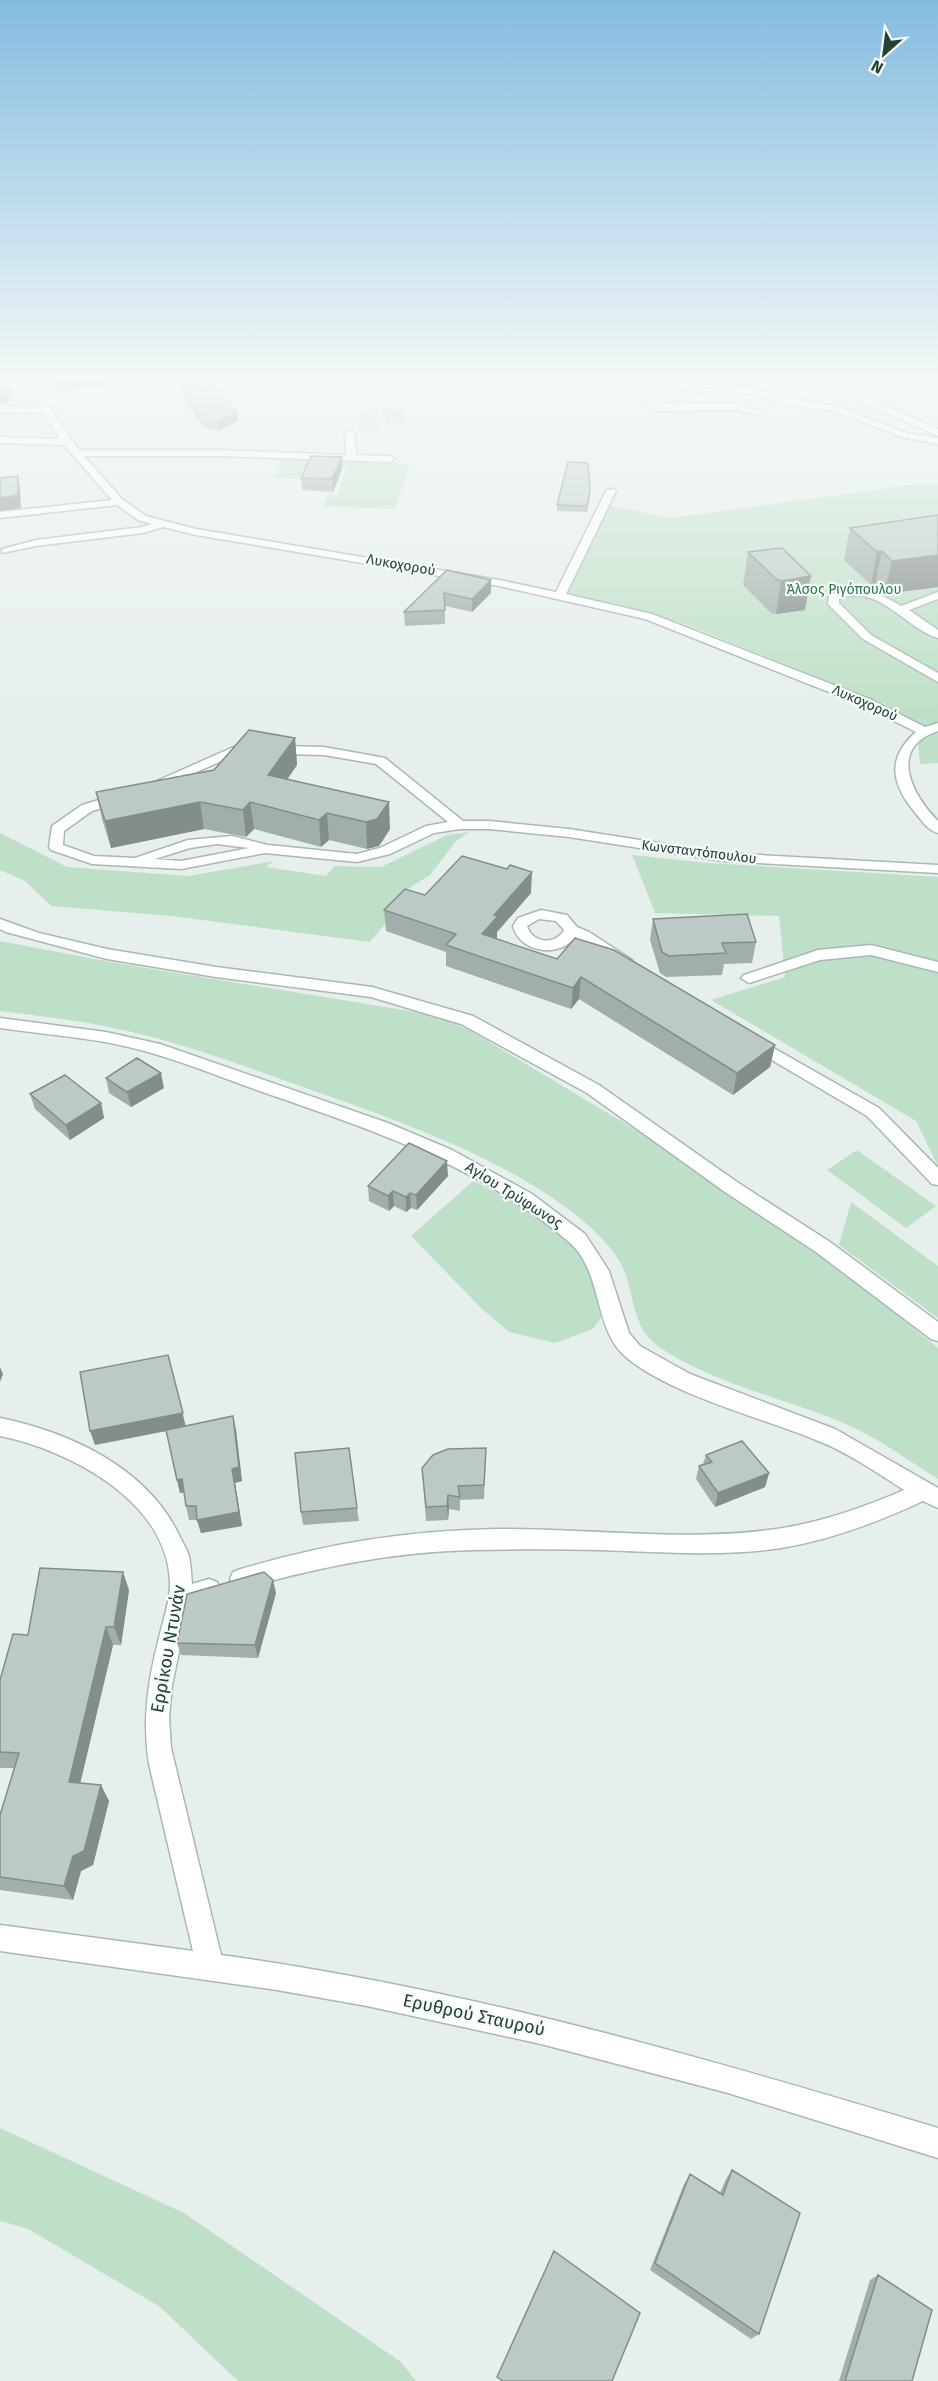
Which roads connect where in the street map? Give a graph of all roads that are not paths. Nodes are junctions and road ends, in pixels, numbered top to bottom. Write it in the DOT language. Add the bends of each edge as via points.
graph roads {
  1 [pos="111,492"];
  2 [pos="610,492"];
  3 [pos="120,502"];
  4 [pos="0,515"];
  5 [pos="161,524"];
  6 [pos="6,551"];
  7 [pos="560,595"];
  8 [pos="938,595"];
  9 [pos="900,610"];
  10 [pos="938,635"];
  11 [pos="938,678"];
  12 [pos="938,727"];
  13 [pos="924,731"];
  14 [pos="460,825"];
  15 [pos="938,829"];
  16 [pos="265,849"];
  17 [pos="136,861"];
  18 [pos="938,869"];
  19 [pos="0,923"];
  20 [pos="571,930"];
  21 [pos="938,967"];
  22 [pos="642,971"];
  23 [pos="749,978"];
  24 [pos="0,1023"];
  25 [pos="741,1033"];
  26 [pos="938,1179"];
  27 [pos="938,1333"];
  28 [pos="0,1427"];
  29 [pos="931,1495"];
  30 [pos="179,1598"];
  31 [pos="0,1938"];
  32 [pos="210,1966"];
  33 [pos="938,2143"];
  1 -- 3 [label="street, Λυκοχορού"];
  2 -- 7 [label="street"];
  3 -- 4 [label="street"];
  3 -- 5 [label="street, Λυκοχορού" via="142,518"];
  5 -- 6 [label="street" via="110,536 36,543"];
  5 -- 7 [label="street, Λυκοχορού"];
  7 -- 13 [label="street, Λυκοχορού" via="662,621 868,703"];
  8 -- 9 [label="street"];
  9 -- 10 [label="street"];
  9 -- 11 [label="street" via="860,592 844,592 833,598 834,604 867,637"];
  12 -- 13 [label="street"];
  13 -- 15 [label="street" via="906,750 901,771 908,795"];
  14 -- 16 [label="street, Κωνσταντόπουλου" via="424,831 365,857 336,858"];
  14 -- 17 [label="street, Κωνσταντόπουλου" via="380,760 324,751 238,749 148,788 87,808 57,829 56,847 92,860"];
  14 -- 18 [label="street, Κωνσταντόπουλου" via="525,827 723,857"];
  16 -- 17 [label="street, Κωνσταντόπουλου" via="191,864"];
  16 -- 17 [label="street" via="220,838"];
  19 -- 27 [label="street" via="27,934 107,954 372,992 467,1020 593,1089 823,1247"];
  20 -- 22 [label="street"];
  21 -- 23 [label="street" via="871,950 818,955"];
  24 -- 29 [label="street, Αγίου Τρύφωνος" via="106,1037 153,1048 382,1127 446,1154 526,1199 578,1239 600,1271 620,1337 638,1356 689,1382 828,1436"];
  25 -- 26 [label="street" via="873,1112"];
  28 -- 30 [label="street, Ερρίκου Ντυνάν" via="37,1434 68,1448 110,1473 140,1499 160,1521 174,1547 180,1574"];
  29 -- 30 [label="street" via="766,1540 699,1544 545,1539 399,1545 326,1556"];
  30 -- 32 [label="street, Ερρίκου Ντυνάν" via="162,1675 156,1732"];
  31 -- 32 [label="street, Ερυθρού Σταυρού"];
  32 -- 33 [label="street, Ερυθρού Σταυρού" via="367,1992 541,2030 728,2079"];
}
